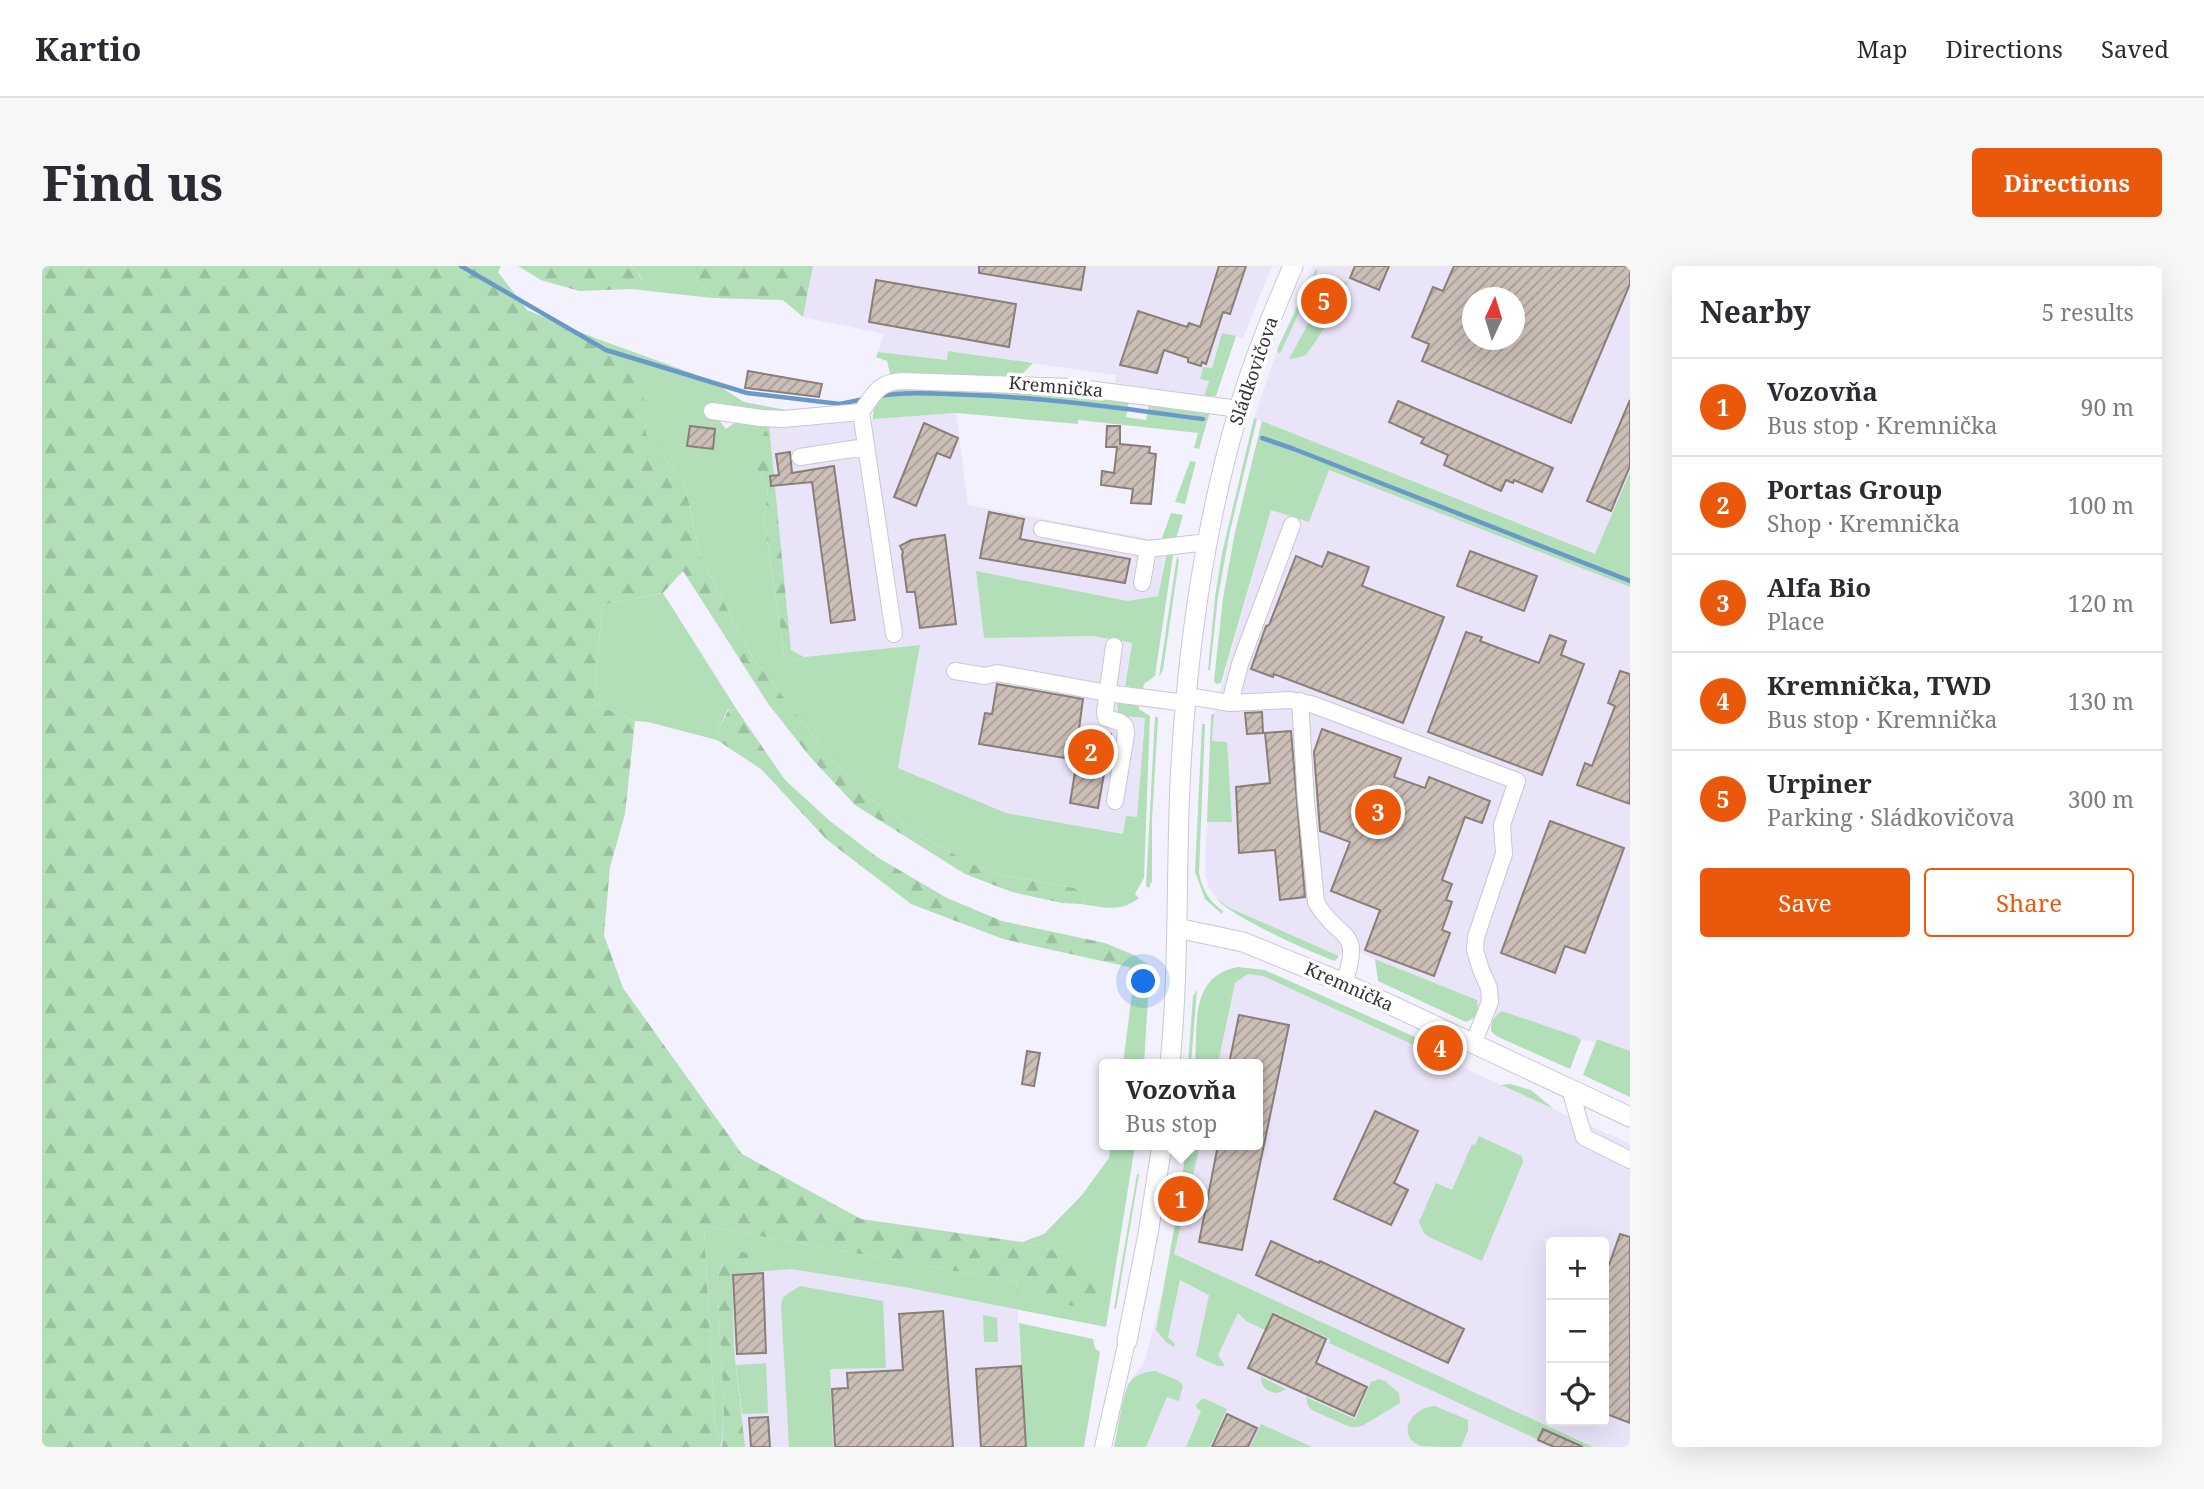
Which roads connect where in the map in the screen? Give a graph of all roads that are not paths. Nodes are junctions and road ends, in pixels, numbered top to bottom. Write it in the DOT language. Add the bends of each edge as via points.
graph roads {
  1 [pos="1293,266"];
  2 [pos="1239,409"];
  3 [pos="712,411"];
  4 [pos="861,412"];
  5 [pos="865,446"];
  6 [pos="800,457"];
  7 [pos="1292,525"];
  8 [pos="1042,530"];
  9 [pos="1206,541"];
  10 [pos="1148,550"];
  11 [pos="1142,583"];
  12 [pos="894,634"];
  13 [pos="1114,646"];
  14 [pos="955,671"];
  15 [pos="1107,693"];
  16 [pos="1187,700"];
  17 [pos="1300,701"];
  18 [pos="1232,703"];
  19 [pos="1115,801"];
  20 [pos="1177,928"];
  21 [pos="1343,983"];
  22 [pos="1473,1044"];
  23 [pos="1170,1059"];
  24 [pos="1570,1089"];
  25 [pos="1630,1117"];
  26 [pos="1160,1150"];
  27 [pos="1630,1160"];
  28 [pos="1127,1341"];
  29 [pos="1103,1447"];
  1 -- 2 [label="main road, Sládkovičova"];
  2 -- 4 [label="street, Kremnička" via="1023,383 888,381"];
  2 -- 9 [label="main road, Sládkovičova"];
  3 -- 4 [label="street" via="783,419"];
  4 -- 5 [label="street"];
  5 -- 6 [label="street"];
  5 -- 12 [label="street"];
  7 -- 18 [label="street" via="1240,664"];
  8 -- 10 [label="street"];
  9 -- 10 [label="street"];
  9 -- 16 [label="main road"];
  10 -- 11 [label="street"];
  13 -- 15 [label="street"];
  14 -- 15 [label="street" via="985,676 996,673"];
  15 -- 16 [label="street"];
  15 -- 19 [label="street" via="1106,718 1125,726 1126,734"];
  16 -- 18 [label="street"];
  16 -- 20 [label="main road"];
  17 -- 18 [label="street"];
  17 -- 21 [label="street" via="1316,902 1352,950"];
  17 -- 22 [label="street" via="1517,781 1502,825 1504,855 1476,937 1475,950 1490,1002"];
  20 -- 21 [label="main road, Kremnička" via="1243,942"];
  20 -- 23 [label="main road"];
  21 -- 22 [label="main road, Kremnička"];
  22 -- 24 [label="main road, Kremnička"];
  24 -- 25 [label="main road, Kremnička"];
  24 -- 27 [label="street" via="1584,1137"];
  26 -- 28 [label="main road"];
  28 -- 29 [label="street"];
}
